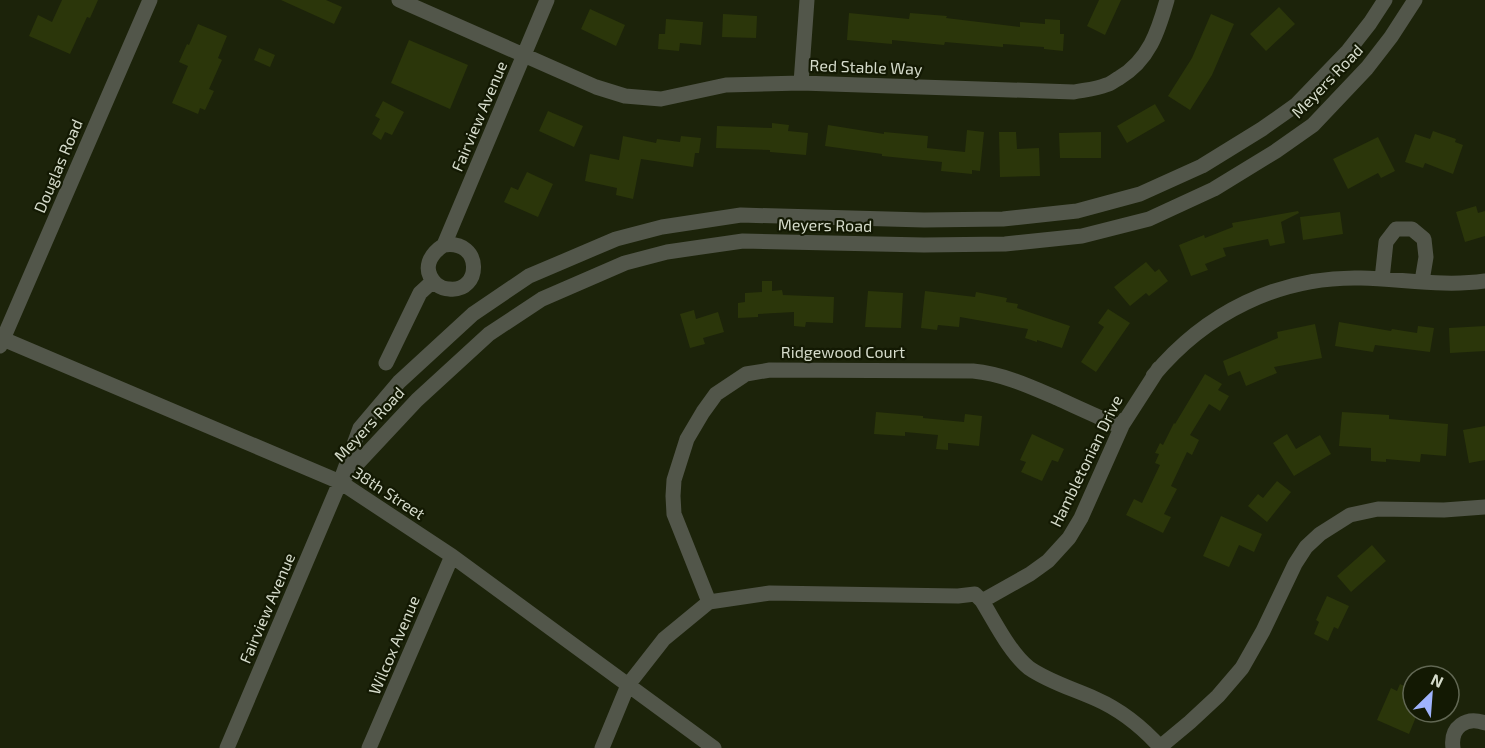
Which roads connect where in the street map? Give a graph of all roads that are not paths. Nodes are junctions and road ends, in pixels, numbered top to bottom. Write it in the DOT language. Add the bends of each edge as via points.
graph roads {
  1 [pos="150,0"];
  2 [pos="399,0"];
  3 [pos="547,0"];
  4 [pos="807,0"];
  5 [pos="1167,0"];
  6 [pos="1385,0"];
  7 [pos="1415,0"];
  8 [pos="524,55"];
  9 [pos="801,83"];
  10 [pos="444,245"];
  11 [pos="1382,279"];
  12 [pos="433,281"];
  13 [pos="1422,281"];
  14 [pos="1485,281"];
  15 [pos="1,343"];
  16 [pos="386,363"];
  17 [pos="1121,427"];
  18 [pos="340,482"];
  19 [pos="1485,507"];
  20 [pos="452,556"];
  21 [pos="982,601"];
  22 [pos="709,602"];
  23 [pos="628,685"];
  24 [pos="1484,721"];
  25 [pos="1161,747"];
  26 [pos="227,748"];
  27 [pos="369,748"];
  28 [pos="602,748"];
  29 [pos="714,748"];
  30 [pos="1453,748"];
  1 -- 15 [label="street, Douglas Road"];
  2 -- 8 [label="street, Red Stable Way"];
  3 -- 8 [label="street, Fairview Avenue"];
  4 -- 9 [label="street"];
  5 -- 9 [label="street, Red Stable Way" via="1144,57 1128,73 1107,85 1074,92"];
  6 -- 18 [label="street, Meyers Road" via="1348,51 1296,105 1202,166 1140,195 1077,211 1003,219 741,215 662,227 616,239 529,276 473,314 399,382 360,428"];
  7 -- 18 [label="street, Meyers Road" via="1367,68 1313,125 1214,189 1149,219 1082,236 1005,244 743,241 667,252 625,263 542,299 489,334 417,400"];
  8 -- 9 [label="street, Red Stable Way" via="596,87 638,98 661,99 726,85"];
  8 -- 10 [label="street, Fairview Avenue"];
  10 -- 12 [label="street, Fairview Avenue" via="435,251 429,263"];
  10 -- 12 [label="street" via="466,250 473,260 472,276 464,286 453,290"];
  11 -- 13 [label="street"];
  11 -- 13 [label="street" via="1386,242 1396,229 1412,229 1424,239"];
  11 -- 17 [label="street" via="1314,281 1271,291 1236,307 1209,323 1159,368"];
  12 -- 16 [label="street" via="420,293"];
  13 -- 14 [label="street"];
  15 -- 18 [label="street, 38th Street"];
  17 -- 21 [label="street, Hambletonian Drive" via="1069,538 1048,561"];
  17 -- 22 [label="street, Ridgewood Court" via="1025,384 987,373 779,369 746,374 716,394 703,412 687,439 674,480 674,514"];
  18 -- 20 [label="street, 38th Street"];
  18 -- 26 [label="street, Fairview Avenue"];
  19 -- 25 [label="street" via="1378,509 1350,515 1320,534 1294,564 1242,668 1218,696"];
  20 -- 23 [label="street, 38th Street"];
  20 -- 27 [label="street, Wilcox Avenue"];
  21 -- 22 [label="street" via="975,594 786,593"];
  21 -- 25 [label="street" via="1015,653 1030,669 1113,707"];
  22 -- 23 [label="street" via="664,639"];
  23 -- 28 [label="street"];
  23 -- 29 [label="street, 38th Street"];
  24 -- 30 [label="street" via="1461,725 1453,737"];
}
